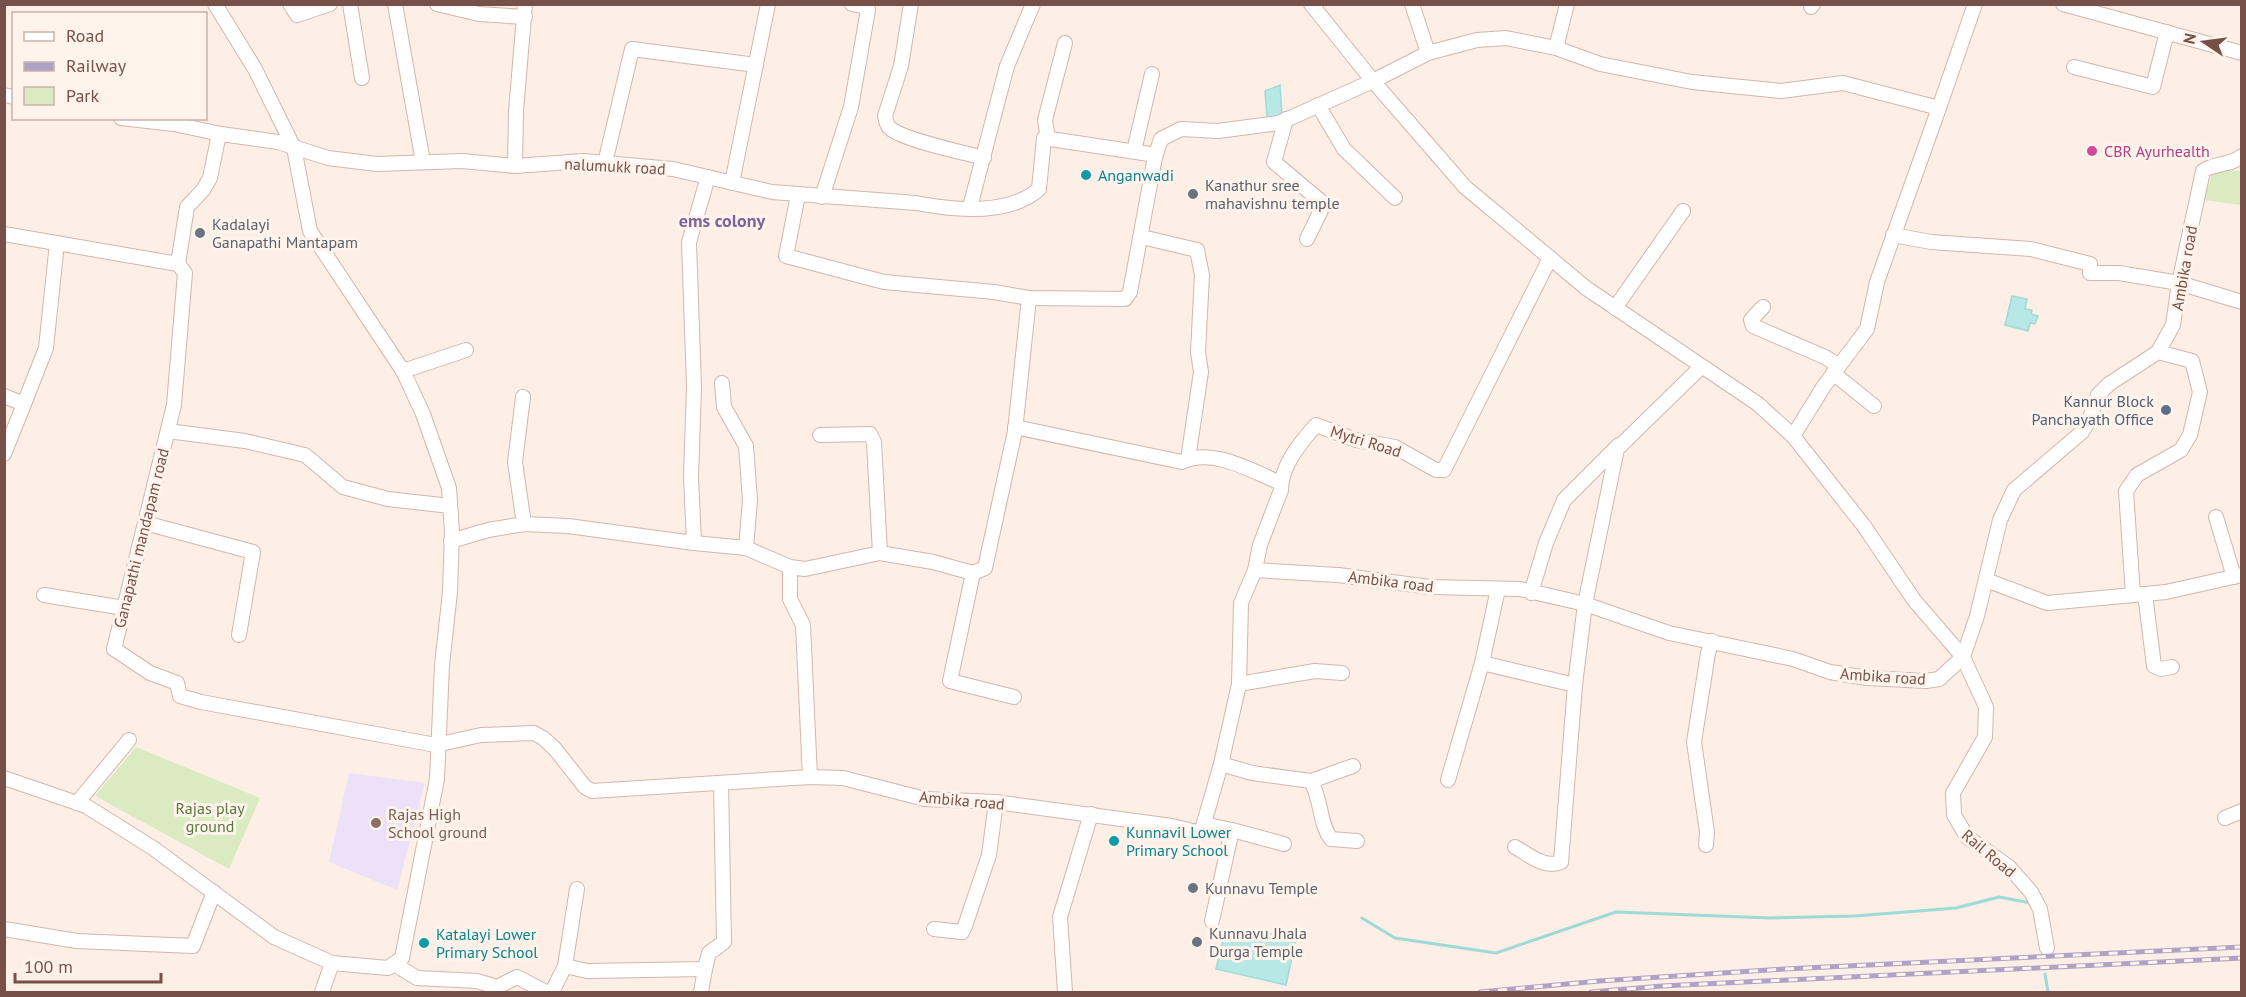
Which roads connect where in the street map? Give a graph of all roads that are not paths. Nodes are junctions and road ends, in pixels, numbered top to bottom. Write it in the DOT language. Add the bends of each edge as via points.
graph roads {
  1 [pos="215,4"];
  2 [pos="290,4"];
  3 [pos="330,4"];
  4 [pos="350,4"];
  5 [pos="395,4"];
  6 [pos="437,4"];
  7 [pos="768,4"];
  8 [pos="852,4"];
  9 [pos="910,4"];
  10 [pos="1033,4"];
  11 [pos="1311,4"];
  12 [pos="1413,4"];
  13 [pos="1567,4"];
  14 [pos="1975,4"];
  15 [pos="2063,4"];
  16 [pos="525,11"];
  17 [pos="2167,32"];
  18 [pos="1065,43"];
  19 [pos="1556,48"];
  20 [pos="1428,53"];
  21 [pos="2241,53"];
  22 [pos="756,65"];
  23 [pos="2074,67"];
  24 [pos="1152,74"];
  25 [pos="362,78"];
  26 [pos="1372,81"];
  27 [pos="1318,105"];
  28 [pos="1939,108"];
  29 [pos="1286,119"];
  30 [pos="139,120"];
  31 [pos="219,134"];
  32 [pos="1047,139"];
  33 [pos="294,148"];
  34 [pos="1134,151"];
  35 [pos="1156,155"];
  36 [pos="2241,156"];
  37 [pos="984,158"];
  38 [pos="423,162"];
  39 [pos="605,163"];
  40 [pos="515,166"];
  41 [pos="708,177"];
  42 [pos="732,183"];
  43 [pos="798,195"];
  44 [pos="822,197"];
  45 [pos="1395,198"];
  46 [pos="970,207"];
  47 [pos="1683,211"];
  48 [pos="4,234"];
  49 [pos="1893,235"];
  50 [pos="1142,237"];
  51 [pos="1307,239"];
  52 [pos="57,243"];
  53 [pos="1550,258"];
  54 [pos="178,264"];
  55 [pos="2179,283"];
  56 [pos="1029,298"];
  57 [pos="2241,302"];
  58 [pos="1763,307"];
  59 [pos="1615,308"];
  60 [pos="466,351"];
  61 [pos="2158,352"];
  62 [pos="1701,368"];
  63 [pos="1836,370"];
  64 [pos="403,371"];
  65 [pos="722,383"];
  66 [pos="4,396"];
  67 [pos="523,397"];
  68 [pos="24,404"];
  69 [pos="1874,406"];
  70 [pos="1015,427"];
  71 [pos="168,431"];
  72 [pos="820,435"];
  73 [pos="1793,436"];
  74 [pos="4,454"];
  75 [pos="1188,459"];
  76 [pos="1281,483"];
  77 [pos="450,506"];
  78 [pos="2216,517"];
  79 [pos="145,523"];
  80 [pos="524,524"];
  81 [pos="452,542"];
  82 [pos="694,543"];
  83 [pos="746,548"];
  84 [pos="880,553"];
  85 [pos="790,567"];
  86 [pos="1255,570"];
  87 [pos="973,573"];
  88 [pos="2238,576"];
  89 [pos="1986,580"];
  90 [pos="1498,589"];
  91 [pos="1531,593"];
  92 [pos="44,595"];
  93 [pos="2139,595"];
  94 [pos="1585,604"];
  95 [pos="124,608"];
  96 [pos="239,635"];
  97 [pos="1712,641"];
  98 [pos="1963,657"];
  99 [pos="1482,663"];
  100 [pos="2172,667"];
  101 [pos="1342,673"];
  102 [pos="1239,684"];
  103 [pos="1575,685"];
  104 [pos="1014,697"];
  105 [pos="129,740"];
  106 [pos="436,745"];
  107 [pos="1221,764"];
  108 [pos="1353,766"];
  109 [pos="810,777"];
  110 [pos="4,778"];
  111 [pos="1448,780"];
  112 [pos="1311,781"];
  113 [pos="721,783"];
  114 [pos="77,802"];
  115 [pos="996,802"];
  116 [pos="2241,811"];
  117 [pos="1091,814"];
  118 [pos="2225,818"];
  119 [pos="1204,824"];
  120 [pos="1232,830"];
  121 [pos="1357,841"];
  122 [pos="1284,844"];
  123 [pos="1706,845"];
  124 [pos="1515,847"];
  125 [pos="577,889"];
  126 [pos="214,892"];
  127 [pos="1212,921"];
  128 [pos="4,929"];
  129 [pos="934,929"];
  130 [pos="2047,948"];
  131 [pos="332,963"];
  132 [pos="394,964"];
  133 [pos="565,966"];
  134 [pos="705,969"];
  135 [pos="322,993"];
  136 [pos="546,993"];
  137 [pos="552,993"];
  138 [pos="701,993"];
  139 [pos="1065,993"];
  1 -- 33 [label="street" via="255,69"];
  2 -- 3 [label="street" via="297,15"];
  4 -- 25 [label="street"];
  5 -- 38 [label="street"];
  6 -- 16 [label="street" via="479,14"];
  7 -- 22 [label="street"];
  8 -- 44 [label="street" via="868,10 851,107"];
  9 -- 37 [label="street" via="886,123 906,135"];
  10 -- 37 [label="street" via="1007,66"];
  11 -- 26 [label="street, Rail Road"];
  12 -- 20 [label="street"];
  13 -- 19 [label="street"];
  14 -- 28 [label="street"];
  15 -- 17 [label="street"];
  16 -- 40 [label="street"];
  17 -- 21 [label="street"];
  17 -- 23 [label="street" via="2153,87"];
  18 -- 32 [label="street, nalumukk road" via="1045,120"];
  19 -- 20 [label="street" via="1506,38 1477,40"];
  19 -- 28 [label="street" via="1600,64 1692,82 1780,91 1843,83"];
  20 -- 26 [label="street"];
  22 -- 39 [label="street" via="632,49"];
  22 -- 42 [label="street"];
  24 -- 34 [label="street"];
  26 -- 27 [label="street"];
  26 -- 53 [label="street, Rail Road" via="1465,187"];
  27 -- 29 [label="street"];
  27 -- 45 [label="street" via="1344,149"];
  28 -- 49 [label="street"];
  29 -- 35 [label="street" via="1218,131 1181,129 1161,139"];
  29 -- 51 [label="street" via="1274,162 1324,204"];
  30 -- 31 [label="street, nalumukk road"];
  31 -- 33 [label="street, nalumukk road" via="278,141"];
  31 -- 54 [label="street" via="210,178 187,207"];
  32 -- 34 [label="street"];
  32 -- 46 [label="street, nalumukk road" via="1044,138 1039,189 1028,199 996,208"];
  33 -- 38 [label="street, nalumukk road" via="328,158 377,164"];
  33 -- 64 [label="street" via="310,231"];
  34 -- 35 [label="street"];
  35 -- 50 [label="street"];
  36 -- 55 [label="street, Ambika road" via="2236,162 2212,165 2203,171"];
  37 -- 46 [label="street"];
  38 -- 40 [label="street, nalumukk road"];
  39 -- 40 [label="street, nalumukk road"];
  39 -- 41 [label="street, nalumukk road" via="673,169"];
  41 -- 42 [label="street, nalumukk road"];
  41 -- 82 [label="street" via="689,242"];
  42 -- 43 [label="street, nalumukk road"];
  43 -- 44 [label="street, nalumukk road"];
  43 -- 56 [label="street" via="786,256 884,282"];
  44 -- 46 [label="street, nalumukk road"];
  47 -- 59 [label="street"];
  48 -- 52 [label="street"];
  49 -- 55 [label="street" via="1931,242 2031,249 2090,264 2090,273 2120,273"];
  49 -- 63 [label="street" via="1867,329"];
  50 -- 56 [label="street" via="1131,292 1125,299"];
  50 -- 75 [label="street" via="1197,250 1202,275 1198,352 1201,372"];
  52 -- 54 [label="street"];
  52 -- 68 [label="street" via="46,348"];
  53 -- 59 [label="street, Rail Road"];
  53 -- 76 [label="street, Mytri Road" via="1444,471 1395,447 1356,440 1316,425 1296,448"];
  54 -- 71 [label="street, Ganapathi mandapam road" via="185,273 183,322"];
  55 -- 57 [label="street"];
  55 -- 61 [label="street, Ambika road" via="2174,325"];
  56 -- 70 [label="street"];
  58 -- 63 [label="street" via="1751,320 1753,326 1825,357"];
  59 -- 62 [label="street, Rail Road"];
  60 -- 64 [label="street"];
  61 -- 89 [label="street, Ambika road" via="2109,384 2098,395 2082,432 2014,490 2000,520"];
  61 -- 93 [label="street" via="2192,361 2200,392 2190,435 2181,450 2137,476 2126,492"];
  62 -- 73 [label="street, Rail Road" via="1758,404"];
  62 -- 91 [label="street" via="1564,500"];
  62 -- 94 [label="street" via="1617,449"];
  63 -- 69 [label="street"];
  63 -- 73 [label="street"];
  64 -- 77 [label="street" via="449,488"];
  65 -- 83 [label="street" via="724,407 746,446 750,500"];
  66 -- 68 [label="street"];
  67 -- 80 [label="street" via="515,462"];
  68 -- 74 [label="street"];
  70 -- 75 [label="street" via="1182,462"];
  70 -- 87 [label="street" via="985,568"];
  71 -- 77 [label="street" via="245,441 305,455 343,487 406,502"];
  71 -- 79 [label="street, Ganapathi mandapam road"];
  72 -- 84 [label="street" via="870,434 874,442"];
  73 -- 98 [label="street, Rail Road" via="1864,526 1914,600"];
  75 -- 76 [label="street" via="1195,456 1226,460"];
  76 -- 86 [label="street, Mytri Road"];
  77 -- 81 [label="street"];
  78 -- 88 [label="street"];
  79 -- 95 [label="street, Ganapathi mandapam road"];
  79 -- 96 [label="street" via="253,552"];
  80 -- 81 [label="street"];
  80 -- 82 [label="street"];
  81 -- 106 [label="street"];
  82 -- 83 [label="street"];
  83 -- 85 [label="street"];
  84 -- 85 [label="street" via="805,569"];
  84 -- 87 [label="street"];
  85 -- 109 [label="street" via="790,599 803,625"];
  86 -- 90 [label="street, Ambika road"];
  86 -- 102 [label="street" via="1241,603"];
  87 -- 104 [label="street" via="950,681"];
  88 -- 93 [label="street"];
  89 -- 93 [label="street" via="2047,603"];
  89 -- 98 [label="street, Ambika road"];
  90 -- 91 [label="street, Ambika road"];
  90 -- 99 [label="street"];
  91 -- 94 [label="street, Ambika road"];
  92 -- 95 [label="street"];
  93 -- 100 [label="street" via="2154,666"];
  94 -- 97 [label="street, Ambika road" via="1669,633"];
  94 -- 103 [label="street"];
  95 -- 106 [label="street, Ganapathi mandapam road" via="114,649 150,673 177,683 180,696"];
  97 -- 98 [label="street, Ambika road" via="1867,678 1939,679"];
  97 -- 123 [label="street" via="1694,742"];
  98 -- 130 [label="street, Rail Road" via="1986,707 1987,727 1953,793 1954,815 1967,837 2009,867 2031,892 2040,909"];
  99 -- 103 [label="street"];
  99 -- 111 [label="street"];
  101 -- 102 [label="street" via="1315,671"];
  102 -- 107 [label="street"];
  103 -- 124 [label="street" via="1561,862 1542,862"];
  105 -- 114 [label="street"];
  106 -- 113 [label="street, Ambika road" via="481,735 534,734 555,749 585,788 592,791"];
  106 -- 132 [label="street" via="437,779 402,958"];
  107 -- 112 [label="street" via="1252,773"];
  107 -- 119 [label="street"];
  108 -- 112 [label="street"];
  109 -- 113 [label="street, Ambika road"];
  109 -- 115 [label="street, Ambika road" via="843,778 925,799"];
  110 -- 114 [label="street"];
  112 -- 121 [label="street" via="1331,839"];
  113 -- 134 [label="street" via="724,942 709,953"];
  114 -- 126 [label="street" via="153,848"];
  115 -- 117 [label="street, Ambika road"];
  115 -- 129 [label="street" via="989,855 965,926 956,933"];
  116 -- 118 [label="street"];
  117 -- 119 [label="street, Ambika road" via="1201,833"];
  117 -- 139 [label="street" via="1060,917"];
  119 -- 120 [label="street"];
  120 -- 122 [label="street"];
  120 -- 127 [label="street"];
  125 -- 133 [label="street"];
  126 -- 128 [label="street" via="194,946 68,940"];
  126 -- 131 [label="street" via="274,936"];
  131 -- 132 [label="street" via="388,968"];
  131 -- 135 [label="street"];
  132 -- 136 [label="street" via="417,978 477,981 497,987 518,977"];
  133 -- 134 [label="street" via="587,971"];
  133 -- 137 [label="street"];
  134 -- 138 [label="street"];
}
